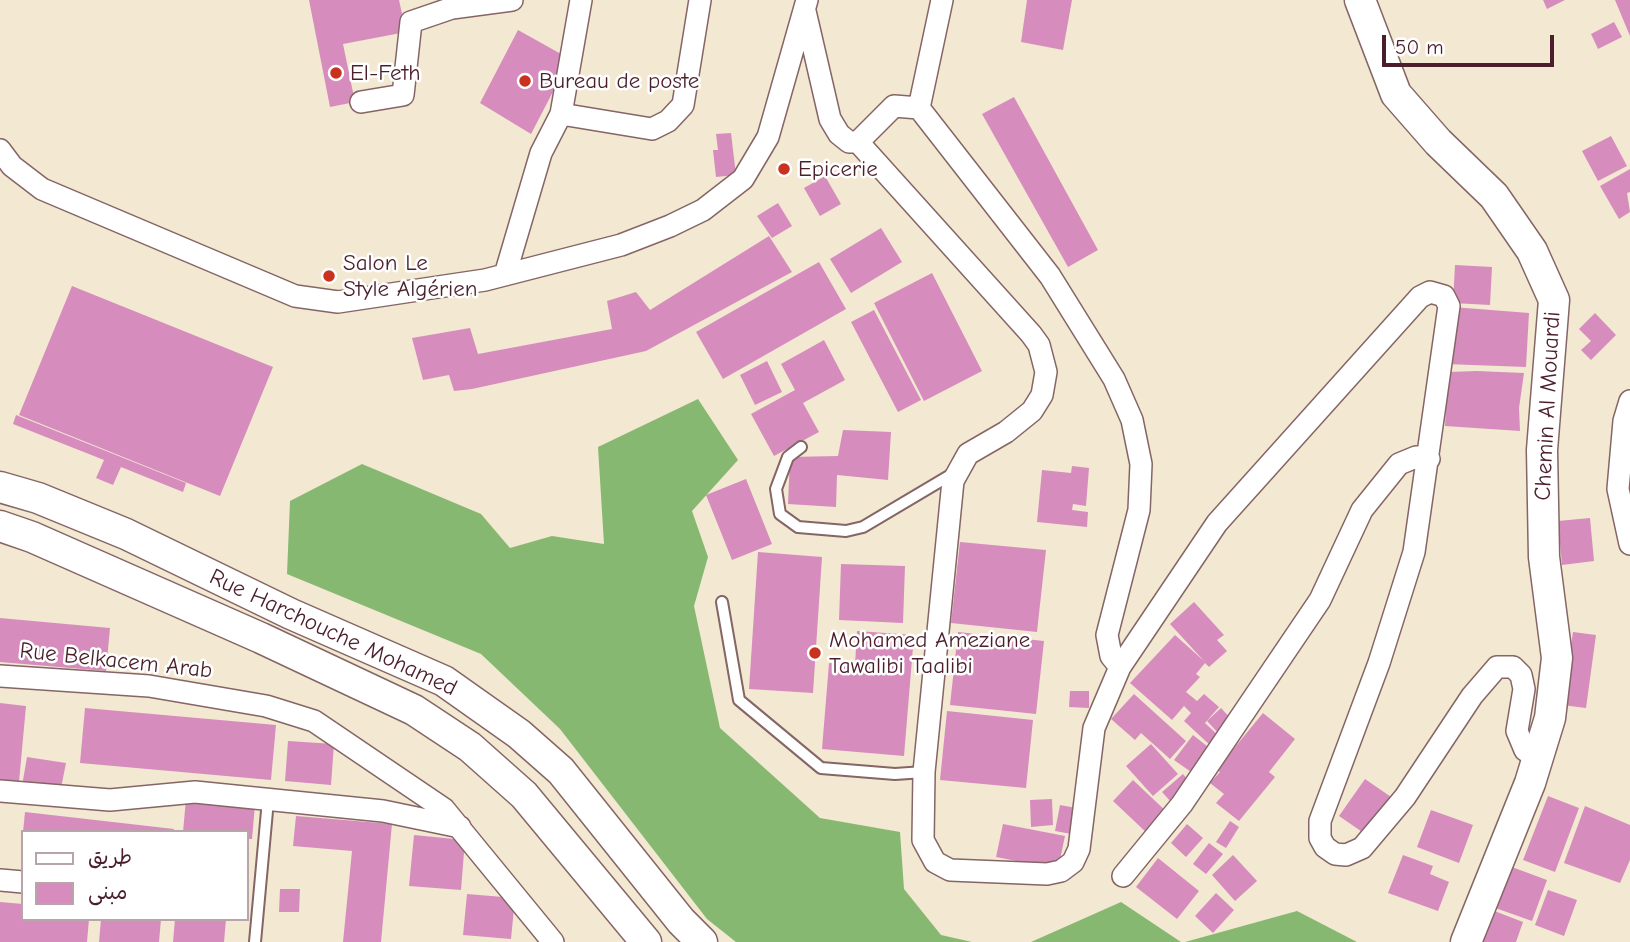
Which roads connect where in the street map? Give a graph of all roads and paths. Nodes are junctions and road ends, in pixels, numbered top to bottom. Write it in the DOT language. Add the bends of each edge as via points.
graph roads {
  1 [pos="512,0"];
  2 [pos="581,0"];
  3 [pos="700,0"];
  4 [pos="942,0"];
  5 [pos="1360,0"];
  6 [pos="806,5"];
  7 [pos="361,102"];
  8 [pos="919,107"];
  9 [pos="561,114"];
  10 [pos="858,142"];
  11 [pos="0,150"];
  12 [pos="505,275"];
  13 [pos="1630,401"];
  14 [pos="801,447"];
  15 [pos="1429,459"];
  16 [pos="956,471"];
  17 [pos="0,487"];
  18 [pos="0,526"];
  19 [pos="1630,544"];
  20 [pos="722,602"];
  21 [pos="1120,667"];
  22 [pos="0,676"];
  23 [pos="1537,758"];
  24 [pos="924,772"];
  25 [pos="0,791"];
  26 [pos="268,800"];
  27 [pos="460,827"];
  28 [pos="1124,876"];
  29 [pos="0,880"];
  30 [pos="21,882"];
  31 [pos="255,942"];
  32 [pos="553,942"];
  33 [pos="646,942"];
  34 [pos="702,942"];
  35 [pos="1466,942"];
  1 -- 7 [label="street" via="452,8 411,22 404,94"];
  2 -- 9 [label="street"];
  3 -- 9 [label="street" via="683,105 668,121 652,130"];
  4 -- 8 [label="street"];
  5 -- 23 [label="street, Chemin Al Mouardi" via="1396,94 1494,196 1532,251 1554,300 1542,450 1544,557 1557,658 1550,718"];
  6 -- 10 [label="street" via="830,119 839,134"];
  6 -- 12 [label="street" via="768,137 743,179 703,210 670,226 621,245"];
  8 -- 10 [label="street" via="894,106"];
  8 -- 21 [label="street" via="1050,276 1114,379 1132,420 1141,464 1139,510 1107,635 1111,656"];
  9 -- 12 [label="street" via="541,153"];
  10 -- 16 [label="street" via="1024,325 1044,359 1044,386 1032,411 968,454"];
  11 -- 12 [label="street" via="12,166 42,188 295,296 338,302"];
  13 -- 19 [label="street" via="1618,489"];
  14 -- 16 [label="lane" via="788,457 776,489 780,514 798,527 846,531 863,527"];
  15 -- 21 [label="street" via="1449,306 1444,296 1434,292 1420,297 1217,523"];
  15 -- 23 [label="street" via="1414,552 1379,663 1320,821 1320,838 1330,851 1341,855 1362,848 1405,797 1472,696 1497,667 1513,667 1521,675 1524,689 1517,731 1525,750"];
  15 -- 28 [label="street" via="1416,457 1399,464 1362,510 1320,600 1182,804"];
  16 -- 24 [label="street"];
  17 -- 34 [label="street, Rue Harchouche Mohamed" via="126,534 444,681 519,734 561,771"];
  18 -- 33 [label="street, Rue Harchouche Mohamed" via="261,638 414,710 470,747 524,795"];
  20 -- 24 [label="lane" via="739,700 821,768"];
  21 -- 24 [label="street" via="1094,728 1079,849 1073,862 1061,871 950,870 936,862 923,840"];
  22 -- 27 [label="street, Rue Belkacem Arab" via="149,686 266,706 314,721 422,793"];
  23 -- 35 [label="street, Chemin Al Mouardi"];
  25 -- 26 [label="street" via="110,800 194,792"];
  26 -- 27 [label="street" via="383,810"];
  26 -- 31 [label="lane"];
  27 -- 32 [label="street, Rue Belkacem Arab"];
  29 -- 30 [label="street"];
}
